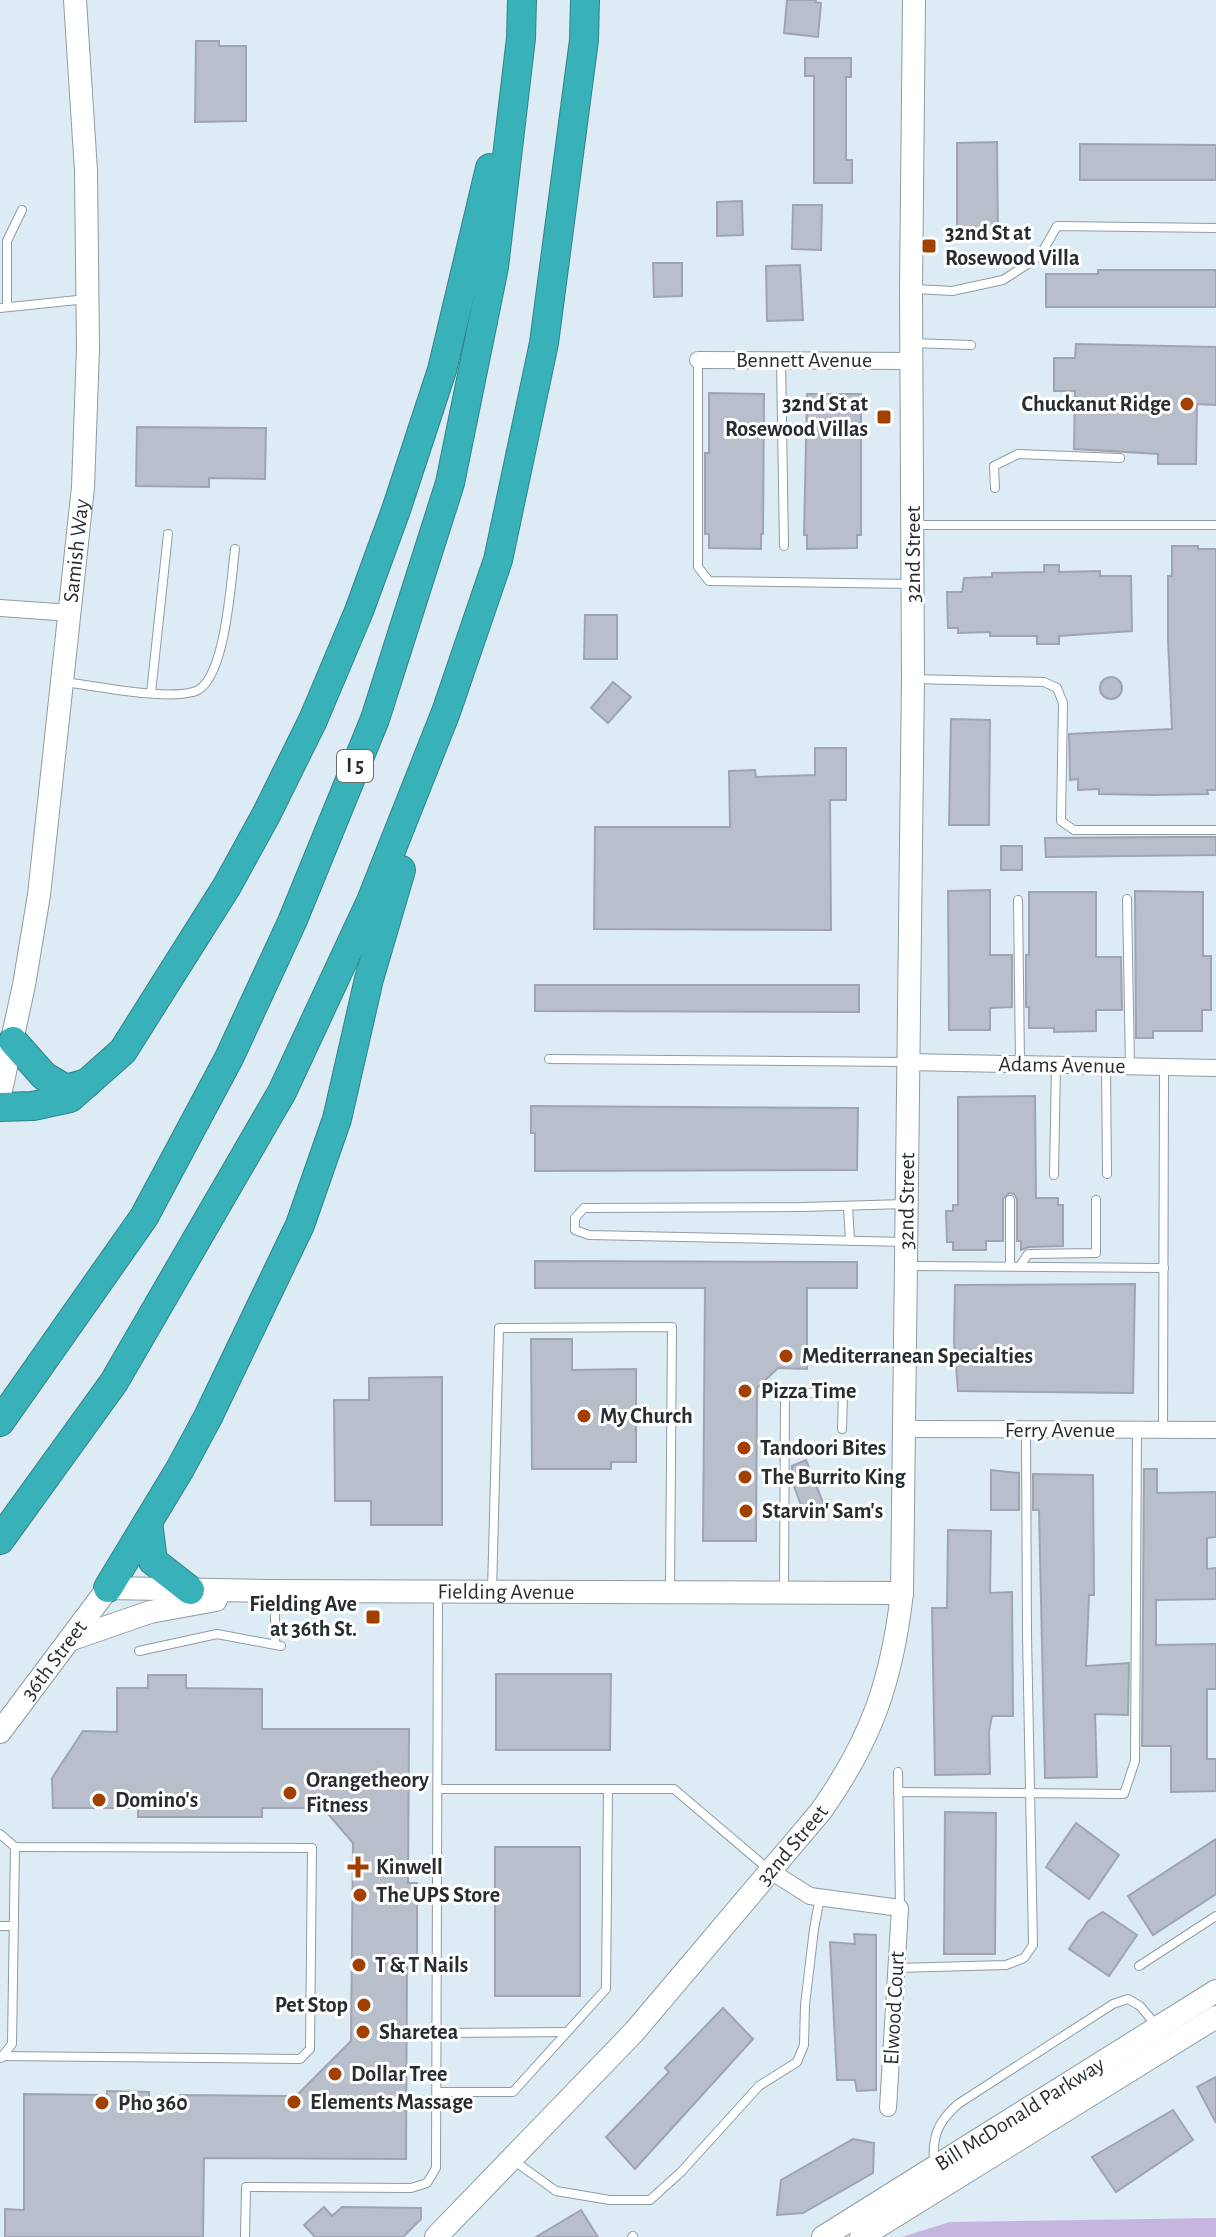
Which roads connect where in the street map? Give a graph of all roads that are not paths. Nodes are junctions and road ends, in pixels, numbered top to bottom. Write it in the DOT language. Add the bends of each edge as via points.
graph roads {
  1 [pos="75,0"];
  2 [pos="522,0"];
  3 [pos="585,0"];
  4 [pos="914,0"];
  5 [pos="521,38"];
  6 [pos="22,210"];
  7 [pos="1216,228"];
  8 [pos="911,289"];
  9 [pos="87,299"];
  10 [pos="3,308"];
  11 [pos="971,345"];
  12 [pos="911,352"];
  13 [pos="698,360"];
  14 [pos="781,360"];
  15 [pos="1120,458"];
  16 [pos="995,488"];
  17 [pos="913,525"];
  18 [pos="1216,525"];
  19 [pos="168,534"];
  20 [pos="784,546"];
  21 [pos="235,549"];
  22 [pos="913,584"];
  23 [pos="0,608"];
  24 [pos="71,613"];
  25 [pos="913,679"];
  26 [pos="63,681"];
  27 [pos="151,693"];
  28 [pos="446,712"];
  29 [pos="1216,830"];
  30 [pos="1127,899"];
  31 [pos="1018,900"];
  32 [pos="13,1041"];
  33 [pos="549,1059"];
  34 [pos="908,1062"];
  35 [pos="1020,1064"];
  36 [pos="1056,1065"];
  37 [pos="1106,1065"];
  38 [pos="1130,1066"];
  39 [pos="1164,1066"];
  40 [pos="1216,1068"];
  41 [pos="88,1083"];
  42 [pos="0,1095"];
  43 [pos="0,1107"];
  44 [pos="1107,1174"];
  45 [pos="1054,1175"];
  46 [pos="1010,1200"];
  47 [pos="1096,1200"];
  48 [pos="906,1204"];
  49 [pos="848,1206"];
  50 [pos="850,1241"];
  51 [pos="906,1242"];
  52 [pos="905,1266"];
  53 [pos="1015,1266"];
  54 [pos="1164,1268"];
  55 [pos="0,1422"];
  56 [pos="842,1429"];
  57 [pos="904,1429"];
  58 [pos="1026,1430"];
  59 [pos="1137,1430"];
  60 [pos="1163,1430"];
  61 [pos="1216,1430"];
  62 [pos="148,1522"];
  63 [pos="0,1540"];
  64 [pos="108,1588"];
  65 [pos="190,1590"];
  66 [pos="270,1591"];
  67 [pos="438,1591"];
  68 [pos="492,1591"];
  69 [pos="670,1592"];
  70 [pos="784,1592"];
  71 [pos="902,1593"];
  72 [pos="69,1640"];
  73 [pos="139,1651"];
  74 [pos="0,1732"];
  75 [pos="898,1772"];
  76 [pos="438,1789"];
  77 [pos="608,1789"];
  78 [pos="898,1792"];
  79 [pos="1030,1792"];
  80 [pos="0,1834"];
  81 [pos="15,1847"];
  82 [pos="772,1872"];
  83 [pos="820,1897"];
  84 [pos="900,1908"];
  85 [pos="1216,1916"];
  86 [pos="0,1926"];
  87 [pos="14,1926"];
  88 [pos="1139,1966"];
  89 [pos="896,1968"];
  90 [pos="1216,1991"];
  91 [pos="0,2014"];
  92 [pos="13,2014"];
  93 [pos="1216,2017"];
  94 [pos="1158,2028"];
  95 [pos="567,2032"];
  96 [pos="438,2033"];
  97 [pos="1,2057"];
  98 [pos="437,2092"];
  99 [pos="888,2108"];
  100 [pos="513,2159"];
  101 [pos="935,2167"];
  102 [pos="245,2237"];
  103 [pos="436,2237"];
  104 [pos="823,2237"];
  105 [pos="861,2237"];
  1 -- 9 [label="street, Samish Way" via="86,171"];
  2 -- 5 [label="highway, I 5"];
  3 -- 28 [label="highway" via="544,343 498,560"];
  4 -- 8 [label="street, 32nd Street"];
  5 -- 41 [label="highway" via="442,370 359,611 313,720 227,886 123,1051"];
  5 -- 55 [label="highway, I 5" via="494,267 450,483 375,719 292,922 208,1098 144,1217"];
  6 -- 10 [label="lane" via="7,241"];
  7 -- 8 [label="lane" via="1057,226 1040,256 1003,280 952,291"];
  8 -- 12 [label="street, 32nd Street"];
  9 -- 10 [label="lane"];
  9 -- 24 [label="street, Samish Way" via="83,487"];
  11 -- 12 [label="lane"];
  12 -- 14 [label="street, Bennett Avenue"];
  12 -- 17 [label="street, 32nd Street"];
  13 -- 14 [label="street, Bennett Avenue"];
  13 -- 22 [label="lane" via="698,567 709,581"];
  14 -- 20 [label="lane"];
  15 -- 16 [label="lane" via="1018,454 994,466"];
  17 -- 18 [label="lane"];
  17 -- 22 [label="street, 32nd Street"];
  19 -- 27 [label="lane"];
  21 -- 27 [label="lane" via="220,654 207,684 195,692"];
  22 -- 25 [label="street, 32nd Street"];
  23 -- 24 [label="street"];
  24 -- 26 [label="street, Samish Way"];
  25 -- 29 [label="lane" via="1044,682 1057,688 1063,703 1061,821 1074,830"];
  25 -- 34 [label="street, 32nd Street"];
  26 -- 27 [label="lane"];
  26 -- 32 [label="street, Samish Way" via="39,895"];
  28 -- 62 [label="highway" via="369,979 337,1119 300,1225 208,1417"];
  28 -- 63 [label="highway" via="371,901 282,1092 114,1382"];
  30 -- 38 [label="lane"];
  31 -- 35 [label="lane"];
  32 -- 41 [label="highway" via="44,1076 66,1089"];
  32 -- 42 [label="street, Samish Way"];
  33 -- 34 [label="lane"];
  34 -- 35 [label="street, Adams Avenue"];
  34 -- 48 [label="street, 32nd Street"];
  35 -- 36 [label="street, Adams Avenue"];
  36 -- 37 [label="street, Adams Avenue"];
  36 -- 45 [label="lane"];
  37 -- 38 [label="street, Adams Avenue"];
  37 -- 44 [label="lane"];
  38 -- 39 [label="street, Adams Avenue"];
  39 -- 40 [label="street, Adams Avenue"];
  39 -- 54 [label="lane"];
  41 -- 43 [label="highway" via="70,1098"];
  46 -- 53 [label="lane"];
  47 -- 53 [label="lane" via="1096,1253 1028,1254"];
  48 -- 49 [label="lane"];
  48 -- 51 [label="street, 32nd Street"];
  49 -- 50 [label="lane"];
  49 -- 50 [label="lane" via="584,1208 575,1218 575,1230 589,1235"];
  50 -- 51 [label="lane"];
  51 -- 52 [label="street, 32nd Street"];
  52 -- 53 [label="lane"];
  52 -- 57 [label="street, 32nd Street"];
  53 -- 54 [label="lane"];
  54 -- 60 [label="lane"];
  56 -- 70 [label="lane" via="843,1393 785,1393"];
  57 -- 58 [label="street, Ferry Avenue"];
  57 -- 71 [label="street, 32nd Street"];
  58 -- 59 [label="street, Ferry Avenue"];
  58 -- 79 [label="lane"];
  59 -- 60 [label="street, Ferry Avenue"];
  59 -- 79 [label="lane" via="1135,1761 1124,1794"];
  60 -- 61 [label="street, Ferry Avenue"];
  62 -- 64 [label="highway"];
  62 -- 65 [label="highway" via="153,1561"];
  64 -- 65 [label="street, Fielding Avenue"];
  64 -- 72 [label="street, 36th Street"];
  65 -- 66 [label="street, Fielding Avenue"];
  66 -- 67 [label="street, Fielding Avenue"];
  66 -- 72 [label="street" via="150,1612"];
  66 -- 73 [label="lane" via="278,1645 217,1634"];
  67 -- 68 [label="street, Fielding Avenue"];
  67 -- 76 [label="lane"];
  68 -- 69 [label="street, Fielding Avenue"];
  68 -- 69 [label="lane" via="499,1328 672,1327"];
  69 -- 70 [label="street, Fielding Avenue"];
  70 -- 71 [label="street, Fielding Avenue"];
  71 -- 82 [label="street, 32nd Street" via="894,1651 866,1739 836,1789"];
  72 -- 74 [label="street, 36th Street"];
  75 -- 78 [label="lane"];
  76 -- 77 [label="lane"];
  76 -- 96 [label="lane"];
  77 -- 82 [label="lane" via="674,1789"];
  77 -- 95 [label="lane" via="606,1989"];
  78 -- 79 [label="lane"];
  78 -- 84 [label="lane"];
  79 -- 89 [label="lane" via="1033,1945 1024,1958 1006,1965"];
  80 -- 81 [label="lane"];
  81 -- 87 [label="lane"];
  81 -- 97 [label="lane" via="312,1848 310,2049 300,2059"];
  82 -- 83 [label="street"];
  82 -- 100 [label="street, 32nd Street" via="634,2032"];
  83 -- 84 [label="street"];
  83 -- 100 [label="lane" via="804,2045 797,2062 759,2086 650,2200 556,2191"];
  84 -- 89 [label="street, Elwood Court"];
  85 -- 88 [label="lane"];
  86 -- 87 [label="lane"];
  87 -- 92 [label="lane"];
  89 -- 99 [label="street, Elwood Court"];
  90 -- 94 [label="street, Bill McDonald Parkway"];
  91 -- 92 [label="lane"];
  92 -- 97 [label="lane" via="12,2044"];
  93 -- 105 [label="street, Bill McDonald Parkway"];
  94 -- 101 [label="street, Bill McDonald Parkway"];
  94 -- 101 [label="lane" via="1128,1999 1098,2013 942,2119 935,2136"];
  95 -- 96 [label="lane"];
  95 -- 98 [label="lane" via="513,2092"];
  96 -- 98 [label="lane"];
  98 -- 102 [label="lane" via="436,2168 427,2183 411,2188 246,2187"];
  100 -- 103 [label="street, 32nd Street"];
  101 -- 104 [label="street, Bill McDonald Parkway"];
}
